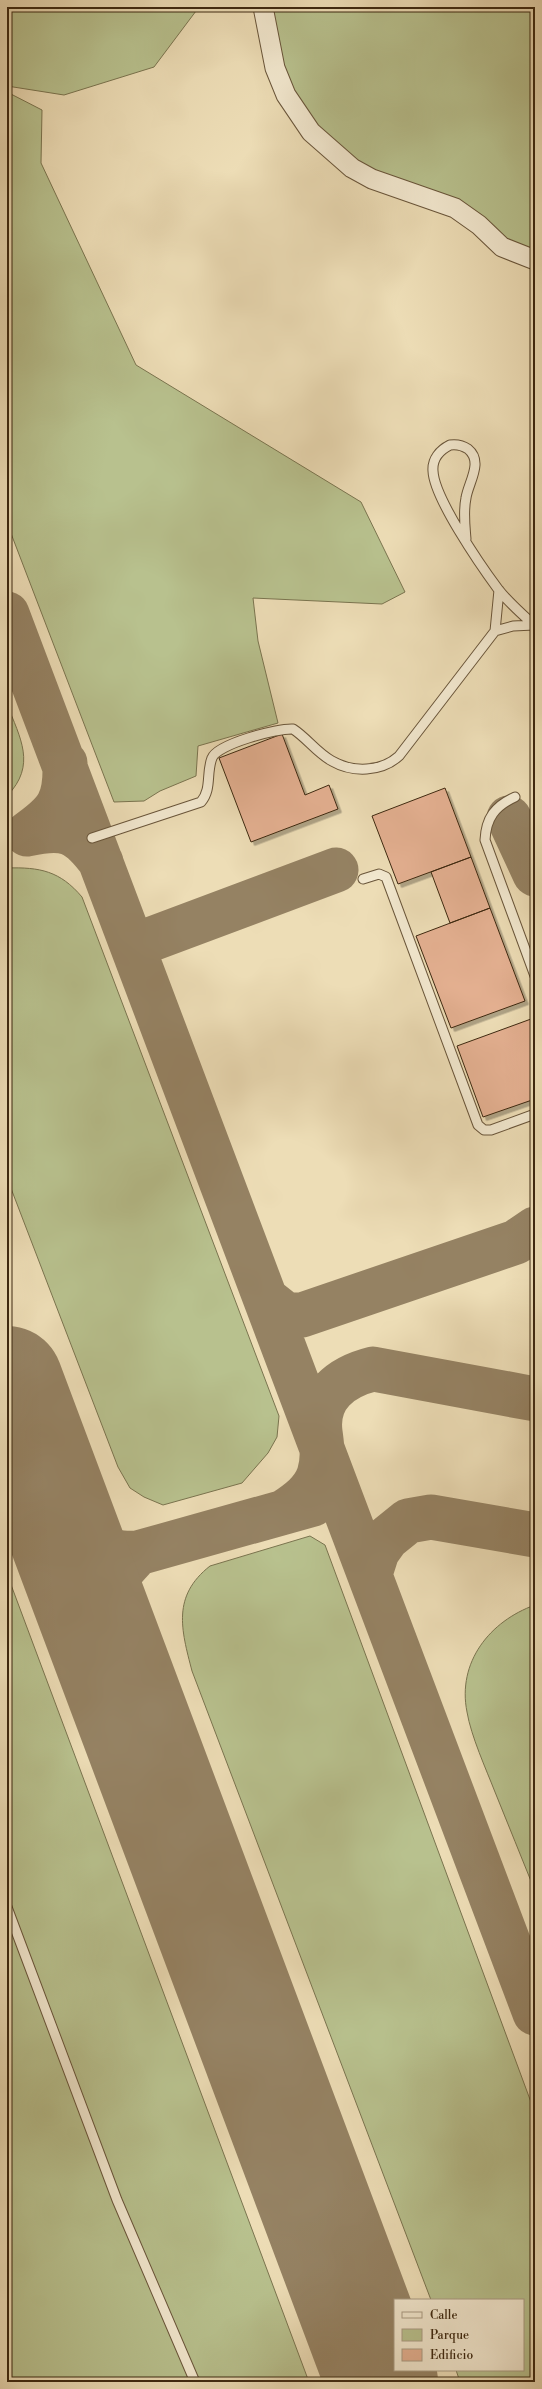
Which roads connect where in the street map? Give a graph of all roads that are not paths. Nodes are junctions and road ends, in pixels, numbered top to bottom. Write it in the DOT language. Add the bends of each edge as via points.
graph roads {
  1 [pos="263,7"];
  2 [pos="535,260"];
  3 [pos="466,539"];
  4 [pos="499,590"];
  5 [pos="535,626"];
  6 [pos="495,631"];
  7 [pos="515,797"];
  8 [pos="92,838"];
  9 [pos="363,879"];
  10 [pos="535,976"];
  11 [pos="535,1114"];
  12 [pos="7,1908"];
  13 [pos="195,2382"];
  1 -- 2 [label="street" via="275,68 286,95 311,132 352,168 372,179 454,208 479,225 502,247"];
  3 -- 3 [label="lane" via="466,498 475,462 470,451 464,446 450,445 438,454 433,472 442,500"];
  3 -- 4 [label="lane"];
  4 -- 5 [label="lane"];
  4 -- 6 [label="lane"];
  5 -- 6 [label="lane" via="513,626"];
  6 -- 8 [label="lane" via="399,756 387,765 371,769 345,766 332,761 293,729 275,730 217,751 211,759 207,795 201,802"];
  7 -- 10 [label="lane" via="504,802 490,816 485,840"];
  9 -- 11 [label="lane" via="379,874 386,878 478,1125 484,1130 491,1130"];
  12 -- 13 [label="lane" via="117,2200"];
}
